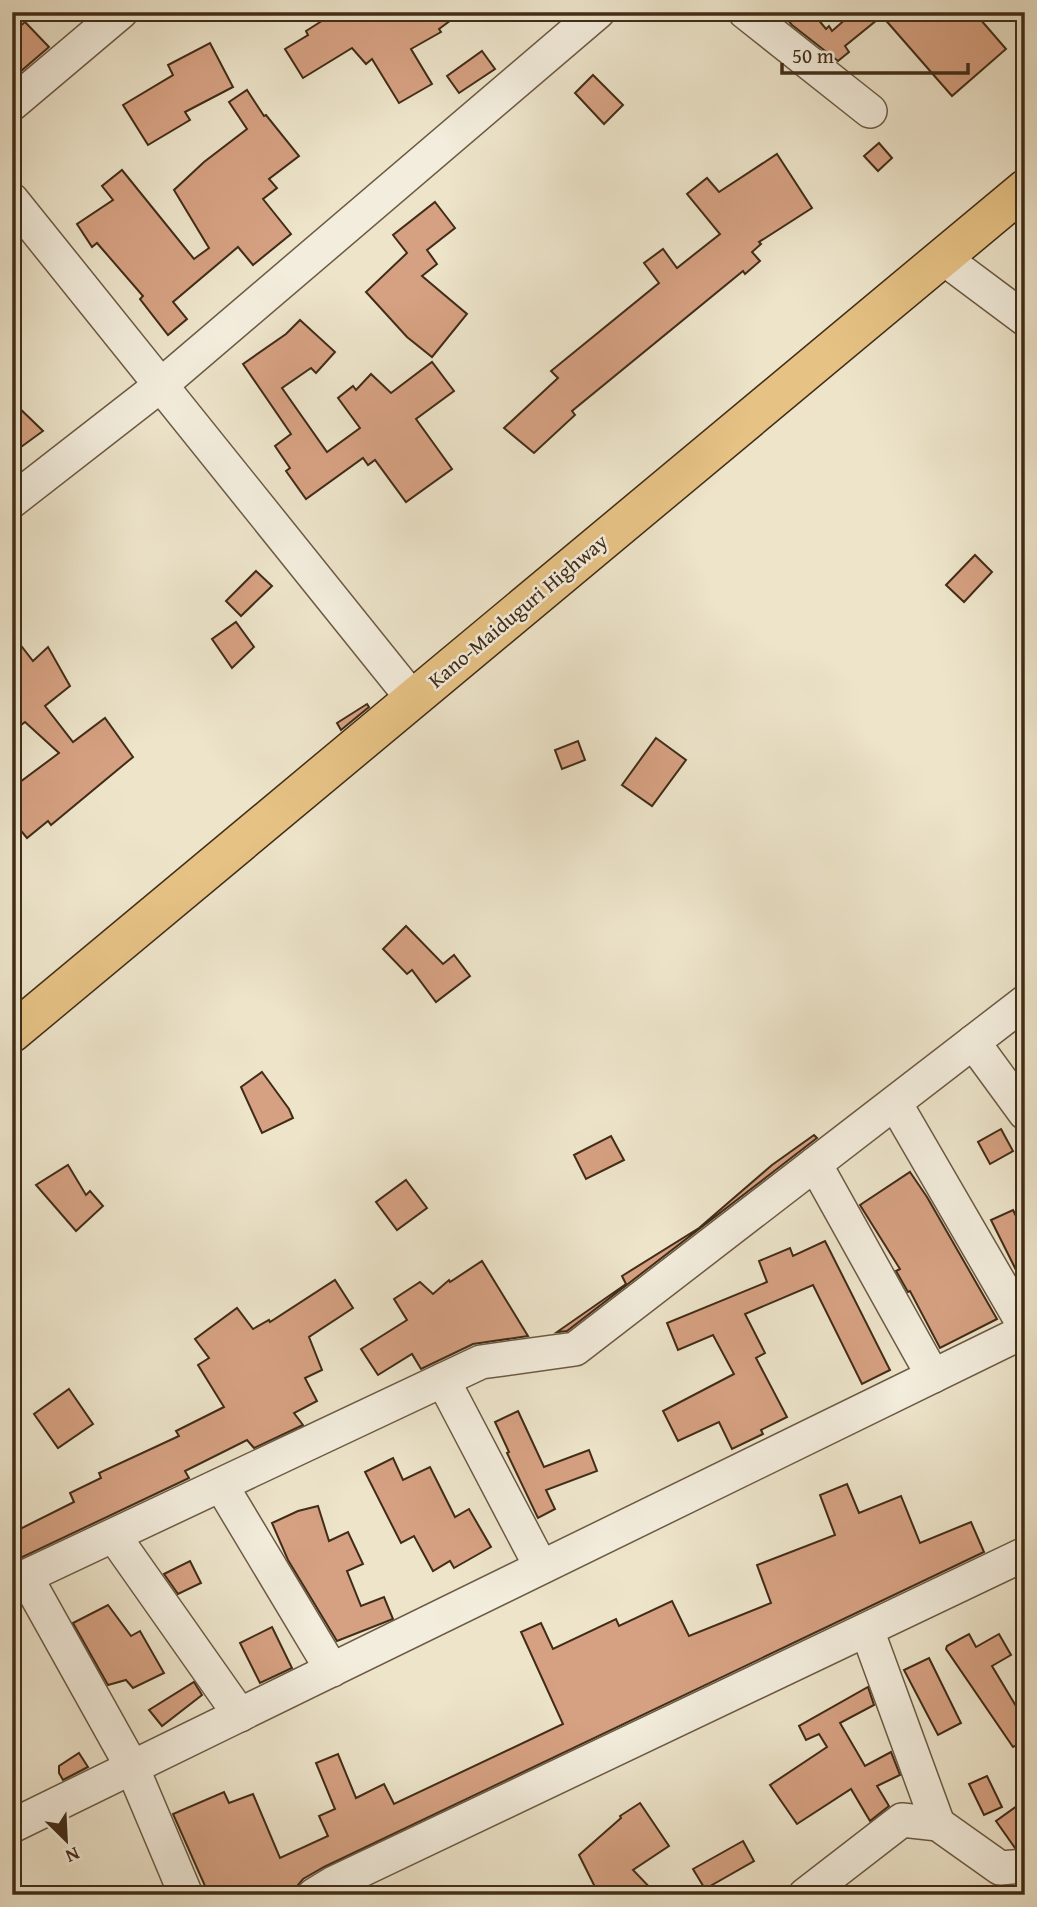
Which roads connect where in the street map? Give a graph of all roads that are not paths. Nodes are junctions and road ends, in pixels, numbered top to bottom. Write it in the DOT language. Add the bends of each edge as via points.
graph roads {
  1 [pos="121,12"];
  2 [pos="597,12"];
  3 [pos="745,12"];
  4 [pos="12,104"];
  5 [pos="870,111"];
  6 [pos="1025,189"];
  7 [pos="12,200"];
  8 [pos="943,257"];
  9 [pos="1025,319"];
  10 [pos="161,385"];
  11 [pos="12,501"];
  12 [pos="413,699"];
  13 [pos="1025,1002"];
  14 [pos="12,1033"];
  15 [pos="972,1042"];
  16 [pos="895,1103"];
  17 [pos="1025,1113"];
  18 [pos="815,1164"];
  19 [pos="1025,1329"];
  20 [pos="933,1376"];
  21 [pos="443,1380"];
  22 [pos="221,1485"];
  23 [pos="114,1536"];
  24 [pos="1025,1555"];
  25 [pos="541,1567"];
  26 [pos="19,1580"];
  27 [pos="867,1630"];
  28 [pos="332,1670"];
  29 [pos="240,1715"];
  30 [pos="132,1767"];
  31 [pos="16,1815"];
  32 [pos="938,1824"];
  33 [pos="1025,1866"];
  34 [pos="1025,1885"];
  35 [pos="328,1891"];
  36 [pos="186,1895"];
  37 [pos="805,1895"];
  38 [pos="1021,1895"];
  1 -- 4 [label="street"];
  2 -- 10 [label="street"];
  3 -- 5 [label="street"];
  6 -- 8 [label="highway, Kano-Maiduguri Highway"];
  7 -- 10 [label="street"];
  8 -- 9 [label="street"];
  8 -- 12 [label="highway, Kano-Maiduguri Highway"];
  10 -- 11 [label="street"];
  10 -- 12 [label="street"];
  12 -- 14 [label="highway, Kano-Maiduguri Highway"];
  13 -- 15 [label="street"];
  15 -- 16 [label="street"];
  15 -- 17 [label="street"];
  16 -- 18 [label="street"];
  16 -- 19 [label="street"];
  18 -- 20 [label="street"];
  18 -- 21 [label="street" via="575,1349 481,1362"];
  19 -- 20 [label="street"];
  20 -- 25 [label="street"];
  21 -- 22 [label="street"];
  21 -- 25 [label="street"];
  22 -- 23 [label="street"];
  22 -- 28 [label="street"];
  23 -- 26 [label="street"];
  23 -- 29 [label="street"];
  24 -- 27 [label="street"];
  25 -- 28 [label="street"];
  26 -- 30 [label="street"];
  27 -- 32 [label="street"];
  27 -- 35 [label="street"];
  28 -- 29 [label="street"];
  29 -- 30 [label="street"];
  30 -- 31 [label="street"];
  30 -- 36 [label="street"];
  32 -- 33 [label="street" via="1000,1868"];
  32 -- 37 [label="street" via="902,1820"];
  34 -- 38 [label="street"];
}
